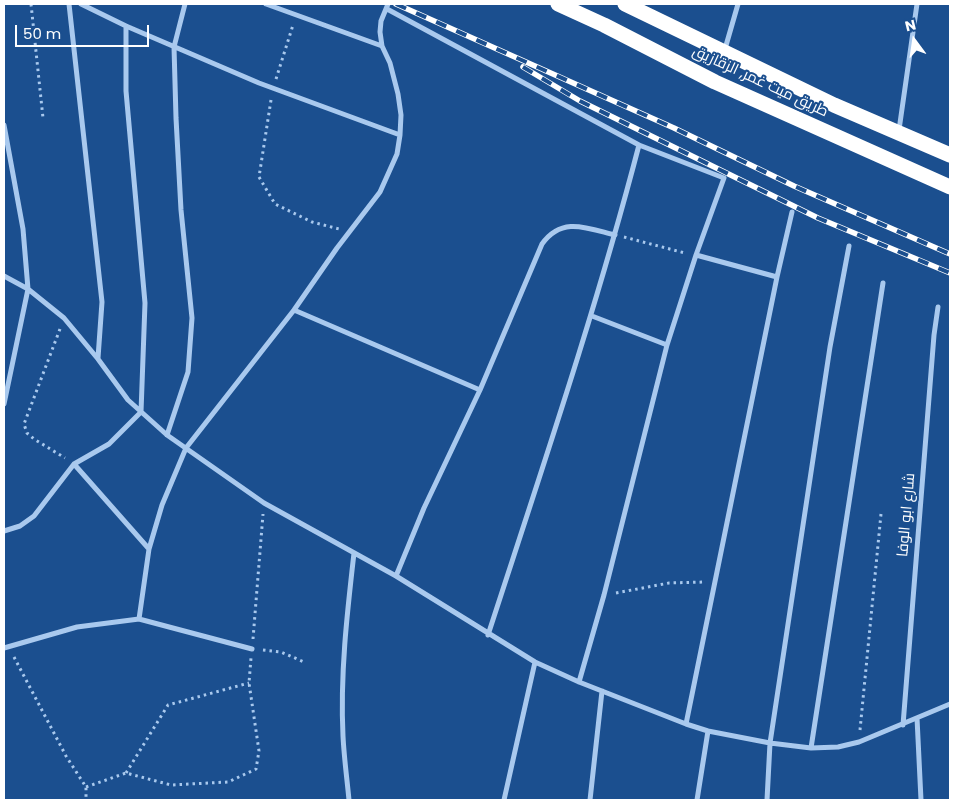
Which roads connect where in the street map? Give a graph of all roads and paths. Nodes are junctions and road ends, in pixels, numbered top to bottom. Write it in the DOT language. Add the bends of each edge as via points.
graph roads {
  1 [pos="31,4"];
  2 [pos="69,4"];
  3 [pos="81,4"];
  4 [pos="185,4"];
  5 [pos="266,4"];
  6 [pos="558,4"];
  7 [pos="625,4"];
  8 [pos="738,4"];
  9 [pos="917,4"];
  10 [pos="388,6"];
  11 [pos="296,16"];
  12 [pos="126,26"];
  13 [pos="382,46"];
  14 [pos="174,47"];
  15 [pos="724,52"];
  16 [pos="273,88"];
  17 [pos="43,118"];
  18 [pos="4,125"];
  19 [pos="898,133"];
  20 [pos="400,135"];
  21 [pos="639,145"];
  22 [pos="950,155"];
  23 [pos="950,187"];
  24 [pos="792,212"];
  25 [pos="350,231"];
  26 [pos="616,235"];
  27 [pos="849,246"];
  28 [pos="696,255"];
  29 [pos="4,276"];
  30 [pos="777,278"];
  31 [pos="882,283"];
  32 [pos="28,289"];
  33 [pos="938,307"];
  34 [pos="294,310"];
  35 [pos="592,316"];
  36 [pos="64,318"];
  37 [pos="667,345"];
  38 [pos="98,358"];
  39 [pos="480,390"];
  40 [pos="4,404"];
  41 [pos="141,412"];
  42 [pos="167,435"];
  43 [pos="186,448"];
  44 [pos="74,464"];
  45 [pos="264,503"];
  46 [pos="881,514"];
  47 [pos="4,531"];
  48 [pos="149,549"];
  49 [pos="354,553"];
  50 [pos="396,576"];
  51 [pos="714,582"];
  52 [pos="604,595"];
  53 [pos="139,619"];
  54 [pos="488,634"];
  55 [pos="6,647"];
  56 [pos="252,649"];
  57 [pos="304,662"];
  58 [pos="535,662"];
  59 [pos="579,682"];
  60 [pos="249,683"];
  61 [pos="602,691"];
  62 [pos="950,704"];
  63 [pos="917,718"];
  64 [pos="686,724"];
  65 [pos="903,725"];
  66 [pos="708,731"];
  67 [pos="859,742"];
  68 [pos="770,743"];
  69 [pos="812,748"];
  70 [pos="126,773"];
  71 [pos="86,787"];
  72 [pos="86,800"];
  73 [pos="349,800"];
  74 [pos="504,800"];
  75 [pos="590,800"];
  76 [pos="697,800"];
  77 [pos="767,800"];
  78 [pos="920,800"];
  1 -- 17 [label="path"];
  2 -- 38 [label="street" via="102,302"];
  3 -- 12 [label="street"];
  4 -- 14 [label="street"];
  5 -- 11 [label="street"];
  6 -- 23 [label="highway, طريق ميت غمر, الزقازيق" via="715,82"];
  7 -- 15 [label="highway, طريق ميت غمر, الزقازيق"];
  8 -- 15 [label="street"];
  9 -- 19 [label="street"];
  10 -- 13 [label="street" via="381,21"];
  10 -- 21 [label="street"];
  11 -- 13 [label="street"];
  11 -- 16 [label="path"];
  12 -- 14 [label="street"];
  12 -- 41 [label="street" via="126,91 145,303"];
  13 -- 20 [label="street" via="398,94"];
  14 -- 16 [label="street"];
  14 -- 42 [label="street" via="181,210 192,318 188,372"];
  15 -- 19 [label="highway, طريق ميت غمر, الزقازيق"];
  16 -- 20 [label="street"];
  16 -- 25 [label="path" via="259,177 275,204 312,222"];
  18 -- 32 [label="street" via="23,229"];
  19 -- 22 [label="highway, طريق ميت غمر, الزقازيق"];
  20 -- 25 [label="street" via="397,154 380,192"];
  21 -- 26 [label="street"];
  21 -- 28 [label="street" via="724,178"];
  24 -- 30 [label="street"];
  25 -- 34 [label="street"];
  26 -- 28 [label="path"];
  26 -- 35 [label="street"];
  26 -- 39 [label="street" via="576,226 561,228 549,235 542,244"];
  27 -- 68 [label="street" via="830,347"];
  28 -- 30 [label="street"];
  28 -- 37 [label="street"];
  29 -- 32 [label="street"];
  30 -- 51 [label="street"];
  31 -- 69 [label="street"];
  32 -- 36 [label="street"];
  32 -- 40 [label="street"];
  33 -- 65 [label="street, شارع ابو الوفا"];
  34 -- 39 [label="street"];
  34 -- 43 [label="street"];
  35 -- 37 [label="street"];
  35 -- 54 [label="street"];
  36 -- 38 [label="street"];
  36 -- 44 [label="path" via="24,424 34,439"];
  37 -- 52 [label="street"];
  38 -- 41 [label="street" via="128,400"];
  39 -- 50 [label="street"];
  41 -- 42 [label="street"];
  41 -- 44 [label="street" via="109,444"];
  42 -- 43 [label="street"];
  43 -- 45 [label="street"];
  43 -- 48 [label="street" via="162,505"];
  44 -- 47 [label="street" via="34,516 20,526"];
  44 -- 48 [label="street"];
  45 -- 49 [label="street"];
  45 -- 56 [label="path"];
  46 -- 67 [label="path"];
  48 -- 53 [label="street"];
  49 -- 50 [label="street"];
  49 -- 73 [label="street" via="343,687 343,736"];
  50 -- 54 [label="street"];
  51 -- 52 [label="path" via="669,583"];
  51 -- 64 [label="street"];
  52 -- 59 [label="street"];
  53 -- 55 [label="street" via="77,627"];
  53 -- 56 [label="street"];
  54 -- 58 [label="street"];
  55 -- 71 [label="path"];
  56 -- 57 [label="path" via="281,652"];
  56 -- 60 [label="path"];
  58 -- 59 [label="street"];
  58 -- 74 [label="street"];
  59 -- 61 [label="street"];
  60 -- 70 [label="path" via="168,705"];
  60 -- 70 [label="path" via="258,752 256,769 228,782 171,785"];
  61 -- 64 [label="street"];
  61 -- 75 [label="street"];
  62 -- 63 [label="street"];
  63 -- 65 [label="street"];
  63 -- 78 [label="street"];
  64 -- 66 [label="street"];
  65 -- 67 [label="street"];
  66 -- 68 [label="street"];
  66 -- 76 [label="street"];
  67 -- 69 [label="street"];
  68 -- 69 [label="street"];
  68 -- 77 [label="street"];
  70 -- 71 [label="path"];
  71 -- 72 [label="path"];
}
